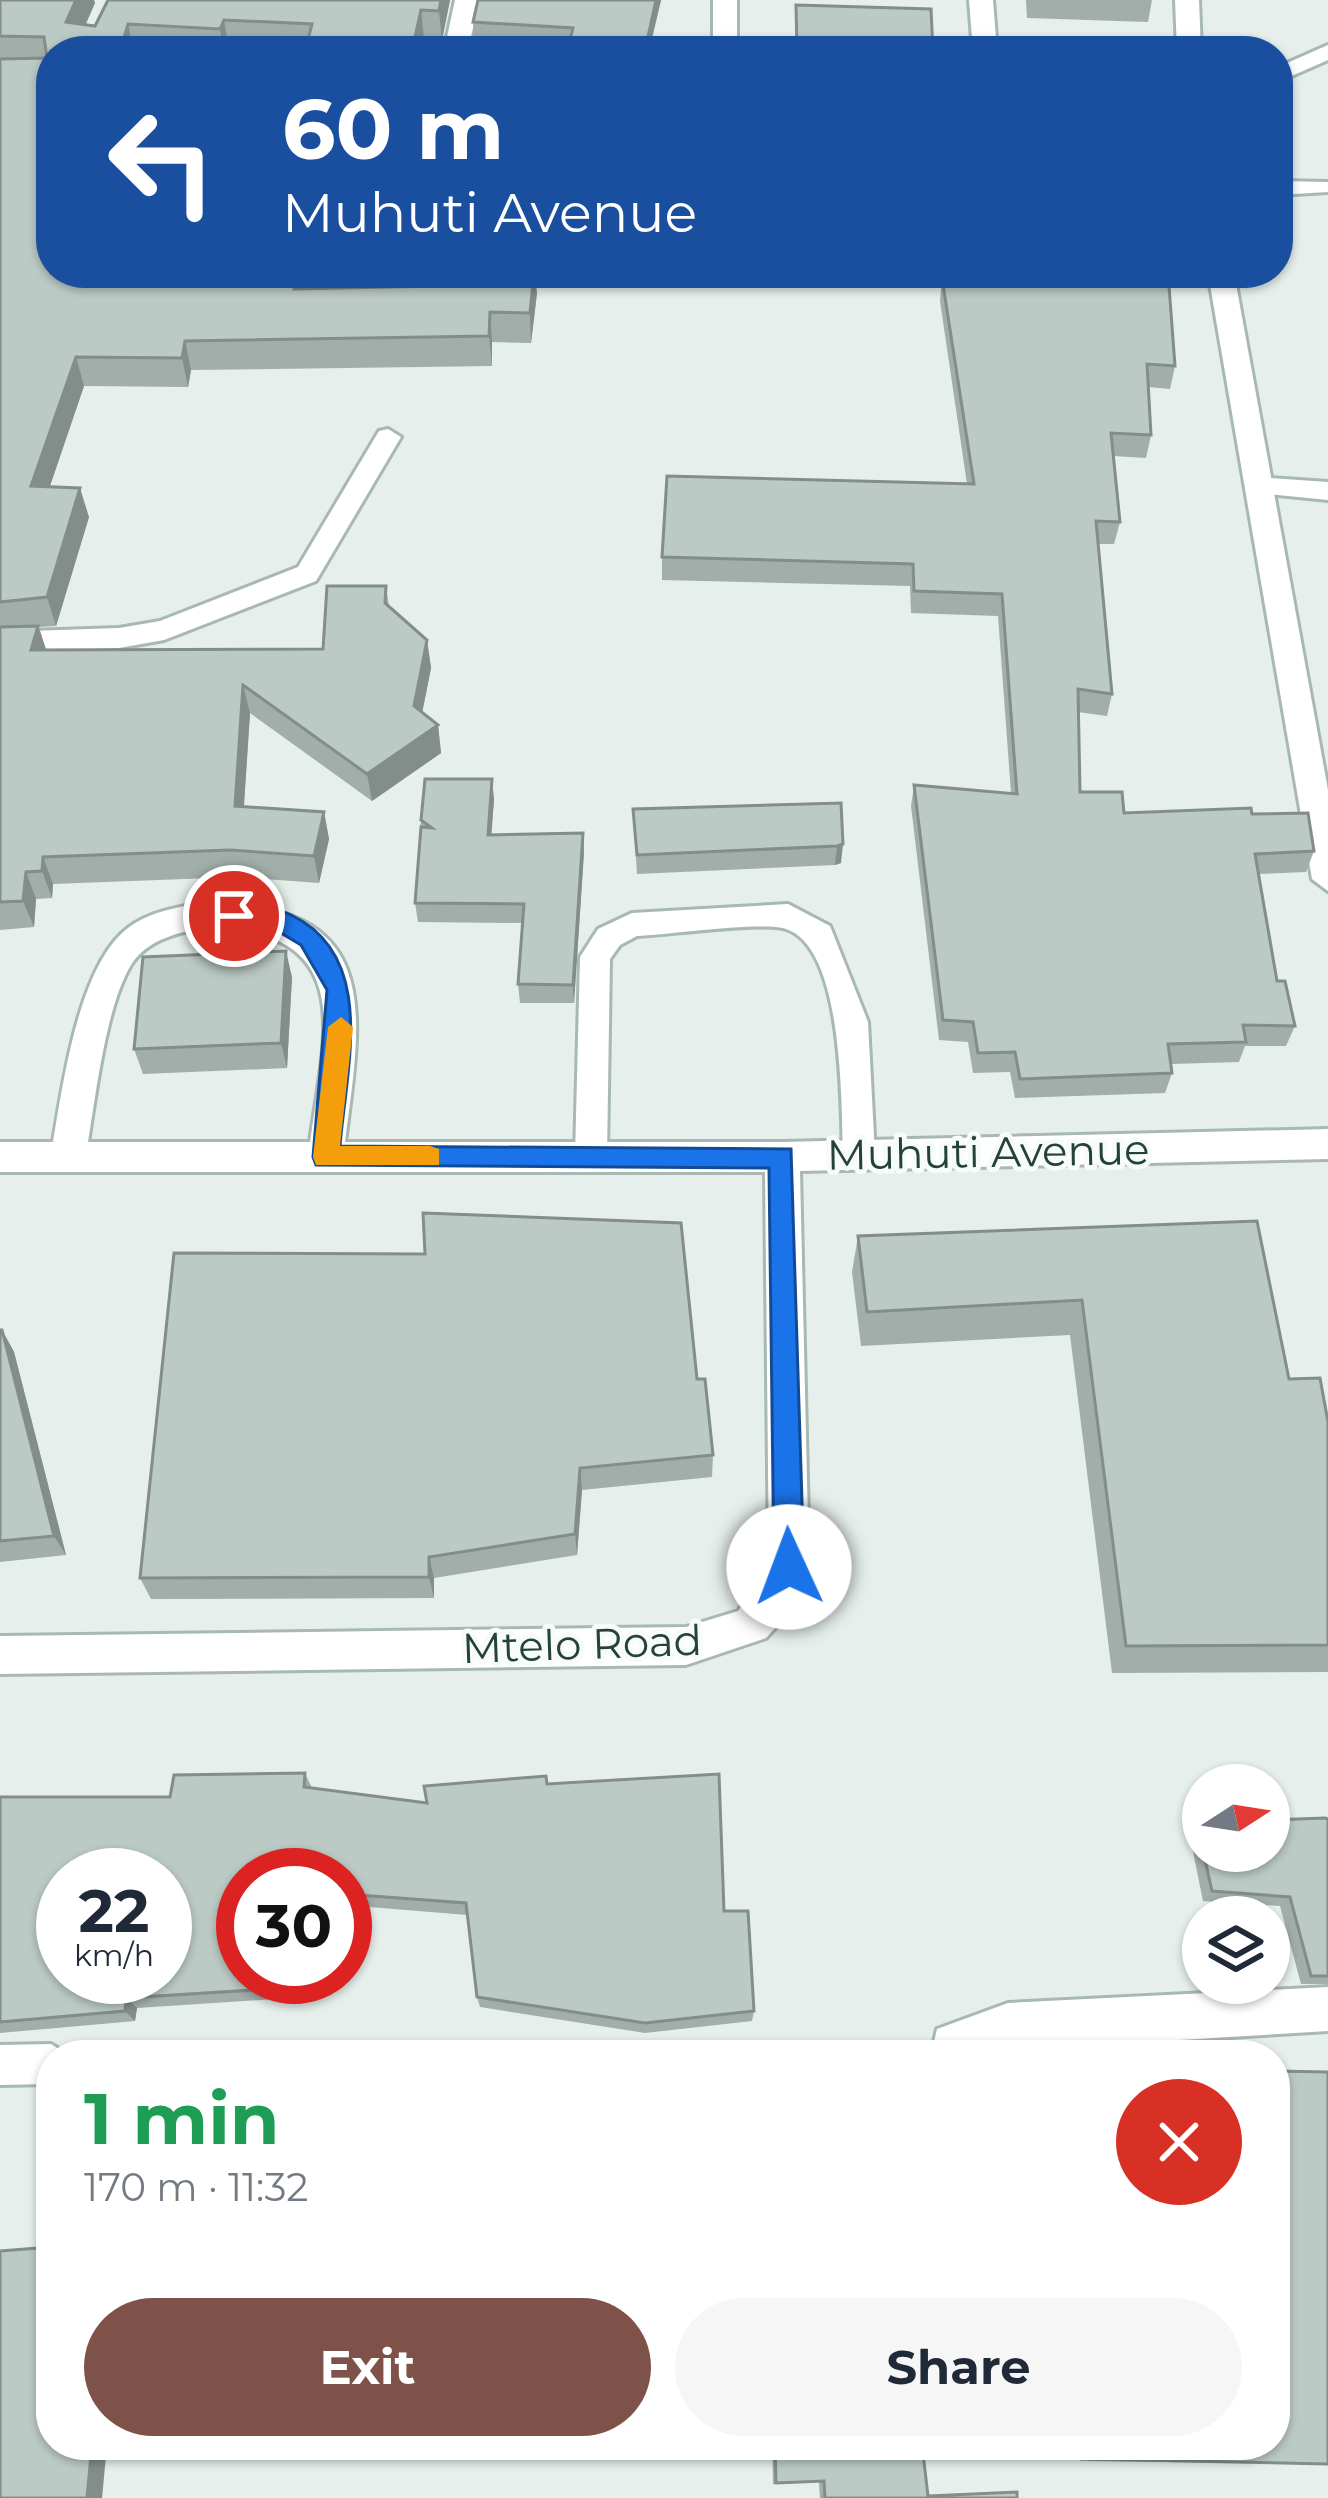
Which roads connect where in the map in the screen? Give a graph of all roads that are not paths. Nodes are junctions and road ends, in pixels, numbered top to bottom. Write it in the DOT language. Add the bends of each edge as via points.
graph roads {
  1 [pos="467,0"];
  2 [pos="725,0"];
  3 [pos="981,0"];
  4 [pos="1187,0"];
  5 [pos="459,36"];
  6 [pos="725,36"];
  7 [pos="984,36"];
  8 [pos="1188,36"];
  9 [pos="1328,52"];
  10 [pos="1293,69"];
  11 [pos="1320,187"];
  12 [pos="1293,188"];
  13 [pos="1224,288"];
  14 [pos="388,437"];
  15 [pos="1257,486"];
  16 [pos="1328,491"];
  17 [pos="0,641"];
  18 [pos="1316,750"];
  19 [pos="1328,879"];
  20 [pos="1328,1144"];
  21 [pos="859,1155"];
  22 [pos="68,1156"];
  23 [pos="0,1157"];
  24 [pos="326,1157"];
  25 [pos="591,1157"];
  26 [pos="782,1157"];
  27 [pos="0,1655"];
  28 [pos="1328,2009"];
  29 [pos="965,2040"];
  30 [pos="36,2064"];
  31 [pos="0,2065"];
  1 -- 5 [label="street"];
  2 -- 6 [label="street"];
  3 -- 7 [label="street"];
  4 -- 8 [label="street"];
  9 -- 10 [label="lane"];
  11 -- 12 [label="lane"];
  13 -- 15 [label="street"];
  14 -- 17 [label="lane" via="307,574 164,630"];
  15 -- 16 [label="lane"];
  15 -- 18 [label="street"];
  18 -- 19 [label="street"];
  20 -- 21 [label="street, Muhuti Avenue"];
  21 -- 25 [label="lane" via="853,1022 819,934 788,916 632,925 609,937 595,957"];
  21 -- 26 [label="street, Muhuti Avenue"];
  22 -- 23 [label="street, Muhuti Avenue"];
  22 -- 24 [label="street, Muhuti Avenue"];
  22 -- 24 [label="street" via="121,954 172,923 234,916 281,921 310,938 340,989"];
  24 -- 25 [label="street, Muhuti Avenue"];
  25 -- 26 [label="street, Muhuti Avenue"];
  26 -- 27 [label="street, Mtelo Road" via="789,1567 754,1627 686,1646"];
  28 -- 29 [label="street" via="1008,2025"];
  30 -- 31 [label="lane"];
}
